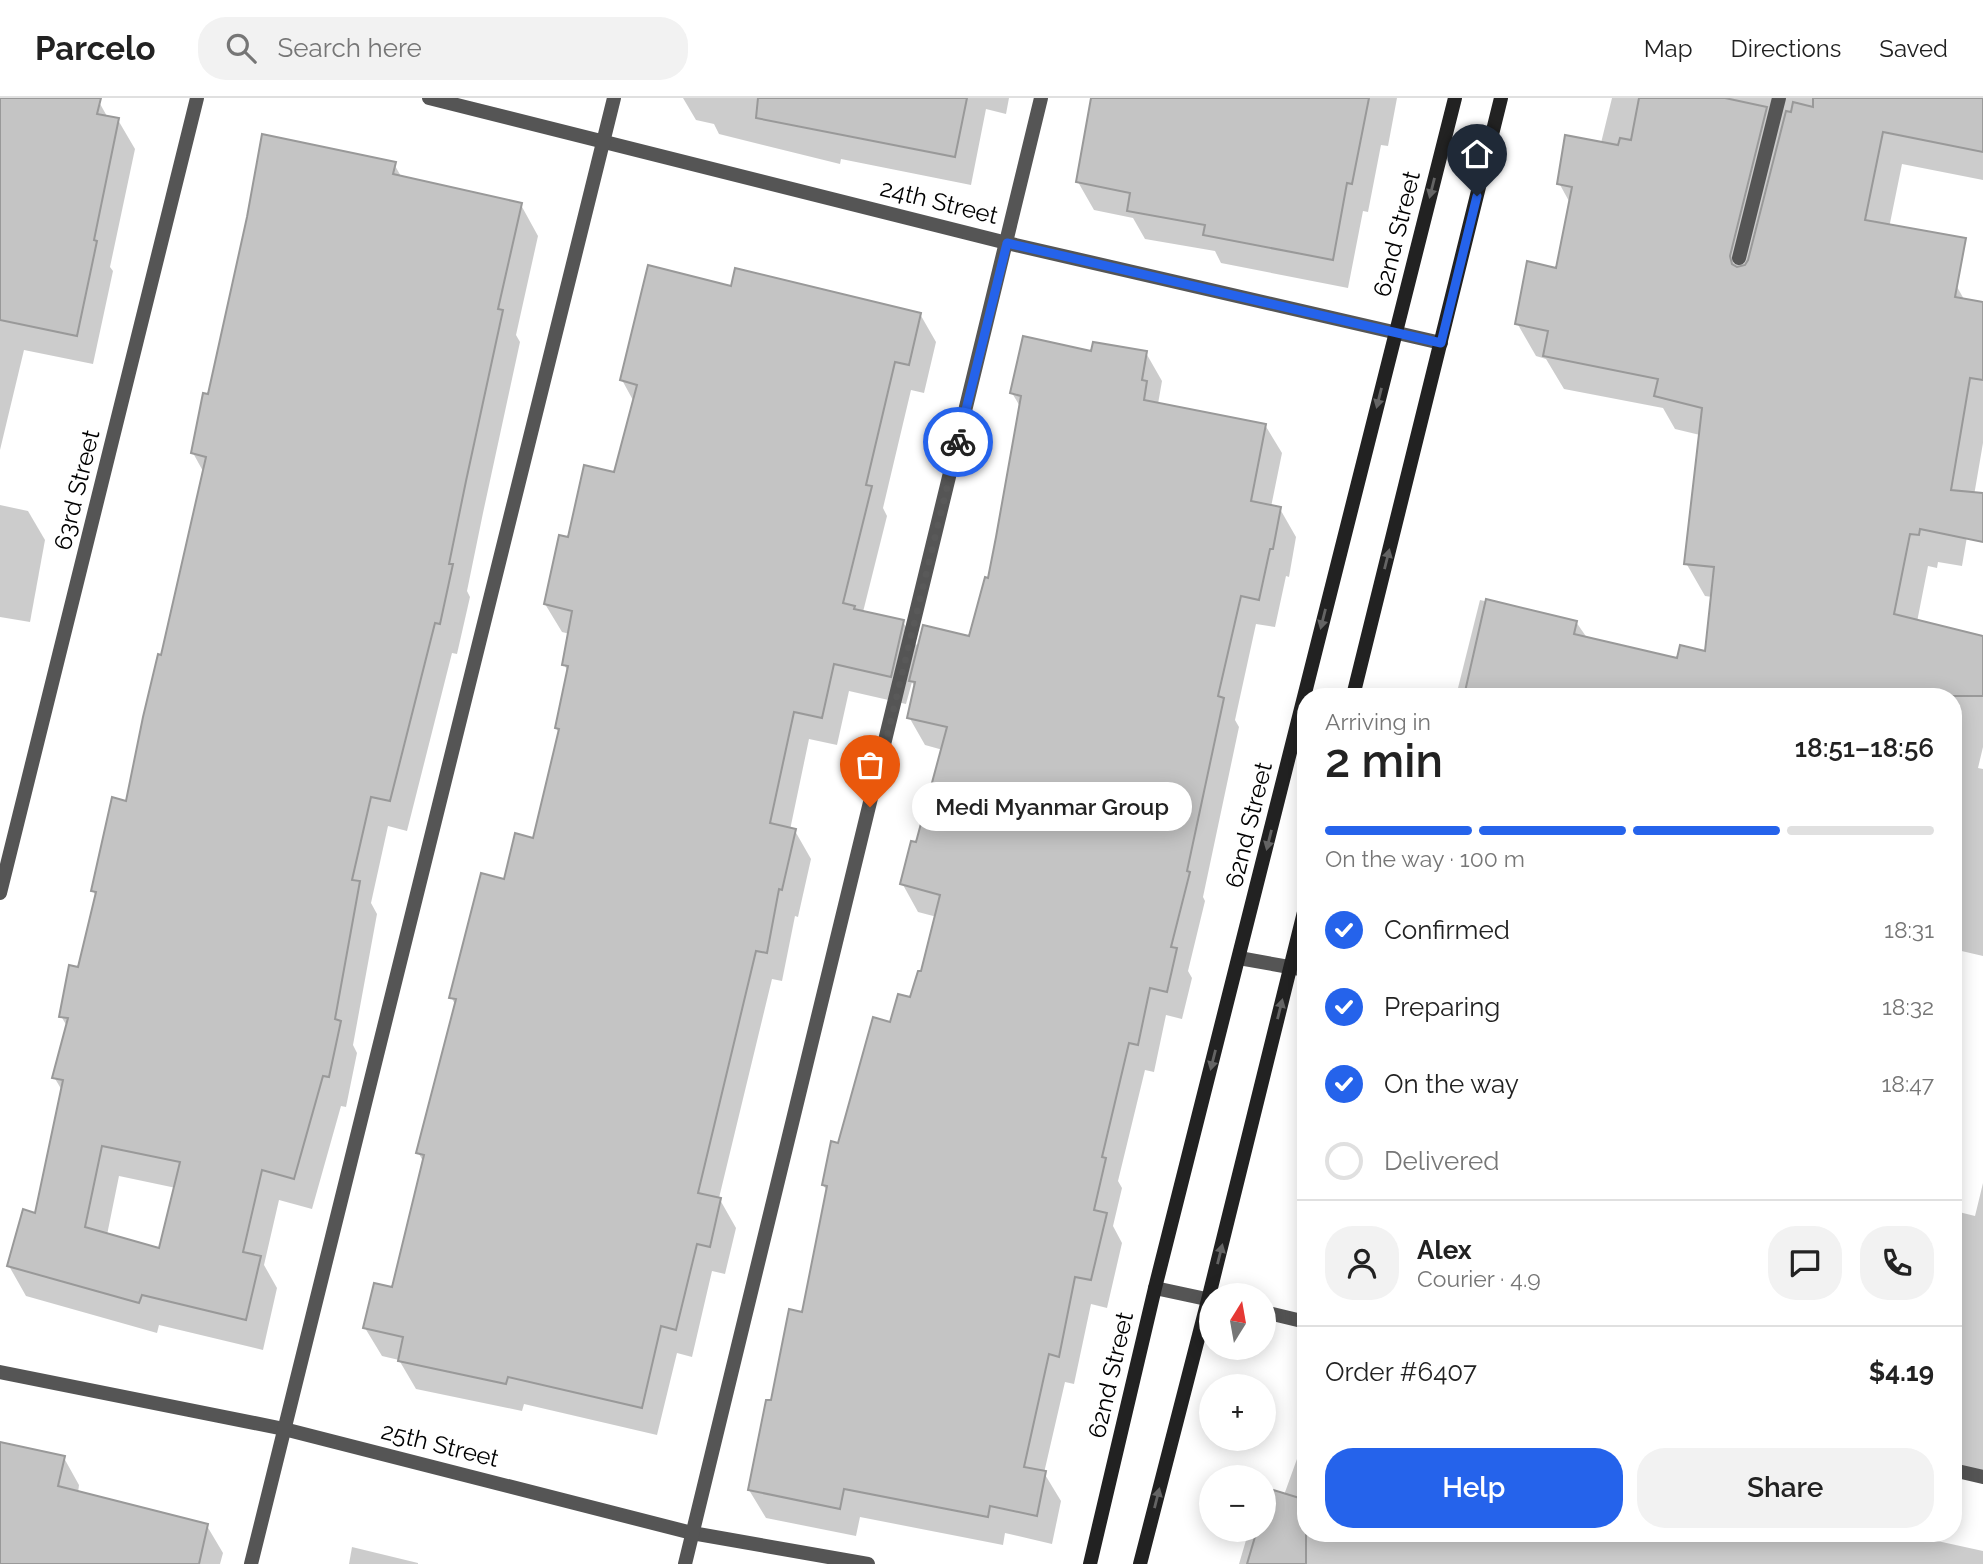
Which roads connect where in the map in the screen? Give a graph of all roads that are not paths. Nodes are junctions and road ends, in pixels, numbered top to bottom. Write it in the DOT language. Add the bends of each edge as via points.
graph roads {
  1 [pos="197,98"];
  2 [pos="429,98"];
  3 [pos="614,98"];
  4 [pos="1041,98"];
  5 [pos="1455,98"];
  6 [pos="1501,98"];
  7 [pos="1779,98"];
  8 [pos="603,142"];
  9 [pos="1007,243"];
  10 [pos="1739,258"];
  11 [pos="1395,332"];
  12 [pos="1441,343"];
  13 [pos="1307,688"];
  14 [pos="1355,688"];
  15 [pos="1297,728"];
  16 [pos="0,893"];
  17 [pos="1240,958"];
  18 [pos="1297,969"];
  19 [pos="1297,973"];
  20 [pos="1215,1283"];
  21 [pos="1155,1287"];
  22 [pos="1199,1297"];
  23 [pos="1276,1315"];
  24 [pos="1297,1320"];
  25 [pos="1199,1341"];
  26 [pos="0,1371"];
  27 [pos="284,1429"];
  28 [pos="1962,1472"];
  29 [pos="1983,1477"];
  30 [pos="692,1534"];
  31 [pos="251,1564"];
  32 [pos="685,1564"];
  33 [pos="868,1564"];
  34 [pos="1090,1564"];
  35 [pos="1140,1564"];
  1 -- 16 [label="street, 63rd Street"];
  2 -- 8 [label="street, 24th Street"];
  3 -- 8 [label="street"];
  4 -- 9 [label="street"];
  5 -- 11 [label="main road, 62nd Street, one-way"];
  6 -- 12 [label="main road"];
  7 -- 10 [label="street"];
  8 -- 9 [label="street, 24th Street"];
  8 -- 27 [label="street"];
  9 -- 11 [label="street, 24th Street"];
  9 -- 30 [label="street"];
  11 -- 12 [label="street, 24th Street"];
  11 -- 13 [label="main road, 62nd Street, one-way"];
  14 -- 12 [label="main road, one-way"];
  15 -- 17 [label="main road, 62nd Street, one-way"];
  17 -- 18 [label="street"];
  17 -- 21 [label="main road, 62nd Street, one-way"];
  20 -- 19 [label="main road, one-way"];
  21 -- 22 [label="street"];
  21 -- 34 [label="main road, 62nd Street"];
  23 -- 24 [label="street"];
  35 -- 25 [label="main road, one-way"];
  26 -- 27 [label="street, 25th Street"];
  27 -- 30 [label="street, 25th Street"];
  27 -- 31 [label="street"];
  28 -- 29 [label="street"];
  30 -- 32 [label="street"];
  30 -- 33 [label="street, 25th Street"];
}
